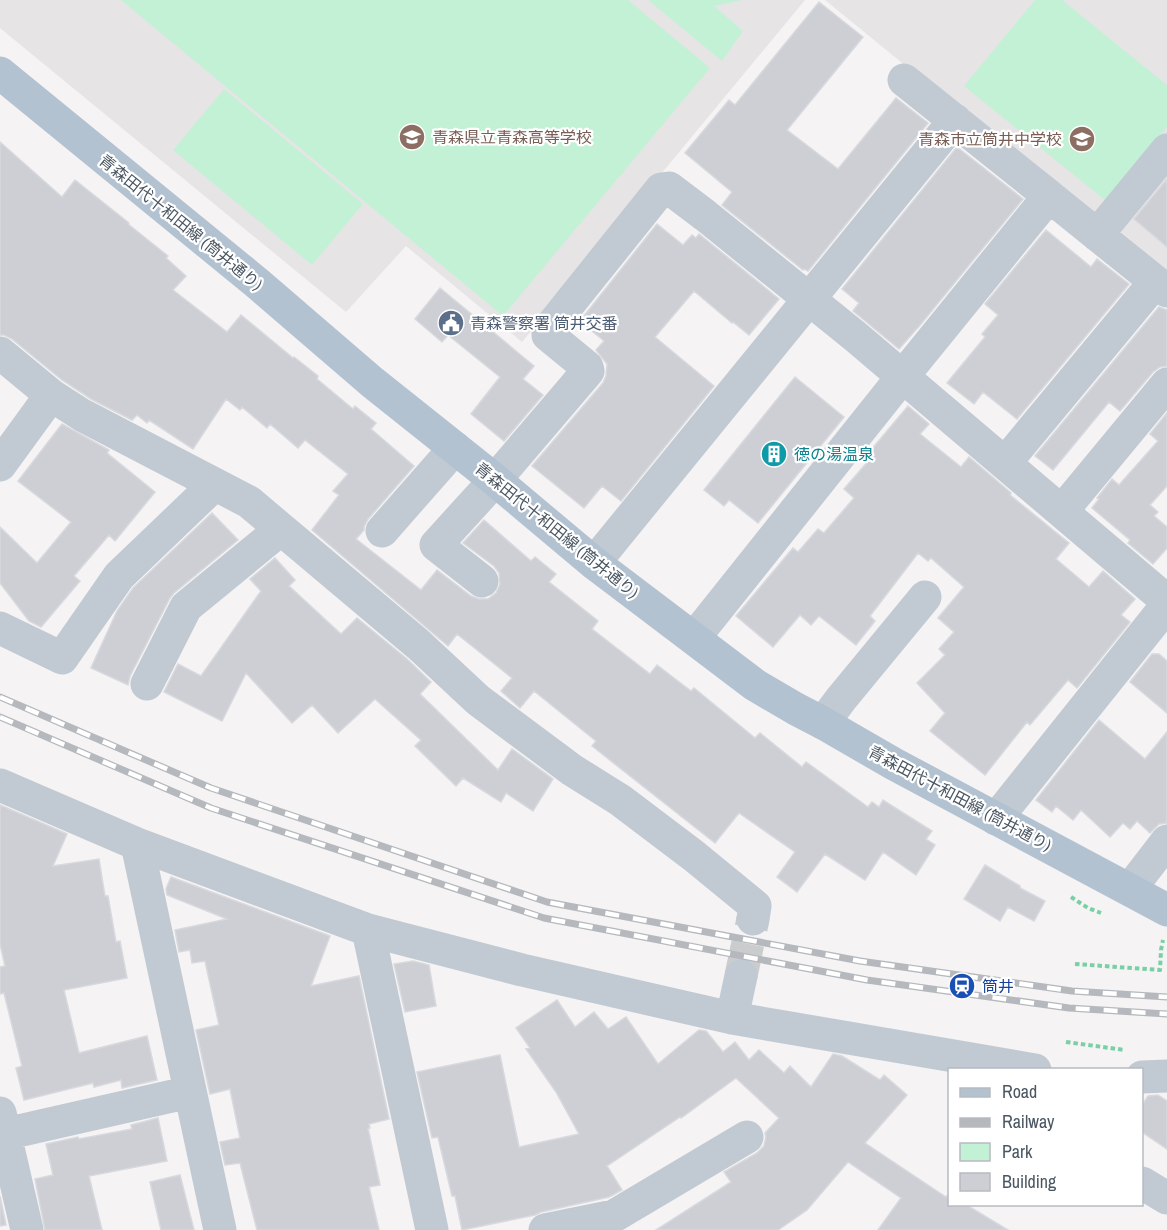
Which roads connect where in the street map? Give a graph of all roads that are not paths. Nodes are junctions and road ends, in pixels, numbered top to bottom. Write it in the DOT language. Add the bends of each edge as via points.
graph roads {
  1 [pos="0,73"];
  2 [pos="904,80"];
  3 [pos="955,120"];
  4 [pos="1165,157"];
  5 [pos="1049,196"];
  6 [pos="1096,235"];
  7 [pos="1161,287"];
  8 [pos="810,300"];
  9 [pos="0,353"];
  10 [pos="903,376"];
  11 [pos="1167,384"];
  12 [pos="51,395"];
  13 [pos="455,448"];
  14 [pos="1005,463"];
  15 [pos="0,465"];
  16 [pos="495,480"];
  17 [pos="214,485"];
  18 [pos="1062,511"];
  19 [pos="281,529"];
  20 [pos="382,531"];
  21 [pos="594,563"];
  22 [pos="482,580"];
  23 [pos="925,597"];
  24 [pos="1167,603"];
  25 [pos="0,628"];
  26 [pos="694,638"];
  27 [pos="147,684"];
  28 [pos="823,723"];
  29 [pos="0,785"];
  30 [pos="996,819"];
  31 [pos="1167,841"];
  32 [pos="137,844"];
  33 [pos="1130,889"];
  34 [pos="1167,910"];
  35 [pos="753,919"];
  36 [pos="368,930"];
  37 [pos="741,976"];
  38 [pos="732,1018"];
  39 [pos="1139,1064"];
  40 [pos="1023,1068"];
  41 [pos="1167,1077"];
  42 [pos="190,1092"];
  43 [pos="2,1123"];
  44 [pos="747,1137"];
  45 [pos="1143,1184"];
  46 [pos="1167,1198"];
  47 [pos="27,1230"];
  48 [pos="220,1230"];
  49 [pos="432,1230"];
  50 [pos="545,1230"];
  1 -- 13 [label="main road, 青森田代十和田線 (筒井通り)"];
  2 -- 3 [label="street"];
  3 -- 5 [label="street"];
  3 -- 8 [label="street"];
  4 -- 6 [label="street"];
  5 -- 6 [label="street"];
  5 -- 10 [label="street"];
  6 -- 7 [label="street"];
  7 -- 14 [label="street"];
  8 -- 10 [label="street"];
  8 -- 16 [label="street" via="669,188 661,189 548,330 548,335 588,371"];
  8 -- 21 [label="street"];
  9 -- 12 [label="street"];
  10 -- 14 [label="street"];
  10 -- 26 [label="street"];
  11 -- 18 [label="street"];
  12 -- 15 [label="street"];
  12 -- 17 [label="street"];
  13 -- 16 [label="main road, 青森田代十和田線 (筒井通り)"];
  13 -- 20 [label="street"];
  14 -- 18 [label="street"];
  16 -- 21 [label="main road, 青森田代十和田線 (筒井通り)"];
  16 -- 22 [label="street" via="436,545"];
  17 -- 19 [label="street" via="249,502"];
  17 -- 25 [label="street" via="119,576 62,658"];
  18 -- 24 [label="street"];
  19 -- 27 [label="street" via="186,607"];
  19 -- 35 [label="street" via="478,700 572,770 620,800 755,906"];
  21 -- 26 [label="main road, 青森田代十和田線 (筒井通り)"];
  23 -- 28 [label="street"];
  24 -- 30 [label="street"];
  26 -- 28 [label="main road, 青森田代十和田線 (筒井通り)" via="755,685"];
  28 -- 30 [label="main road, 青森田代十和田線 (筒井通り)"];
  29 -- 32 [label="street"];
  30 -- 33 [label="main road, 青森田代十和田線 (筒井通り)"];
  31 -- 33 [label="street"];
  32 -- 36 [label="street"];
  32 -- 42 [label="street"];
  33 -- 34 [label="main road, 青森田代十和田線 (筒井通り)"];
  36 -- 38 [label="street"];
  36 -- 49 [label="street"];
  37 -- 38 [label="street"];
  38 -- 40 [label="street"];
  39 -- 41 [label="street"];
  42 -- 43 [label="street"];
  42 -- 48 [label="street"];
  43 -- 47 [label="street"];
  44 -- 50 [label="street" via="614,1216"];
  45 -- 46 [label="street"];
}
